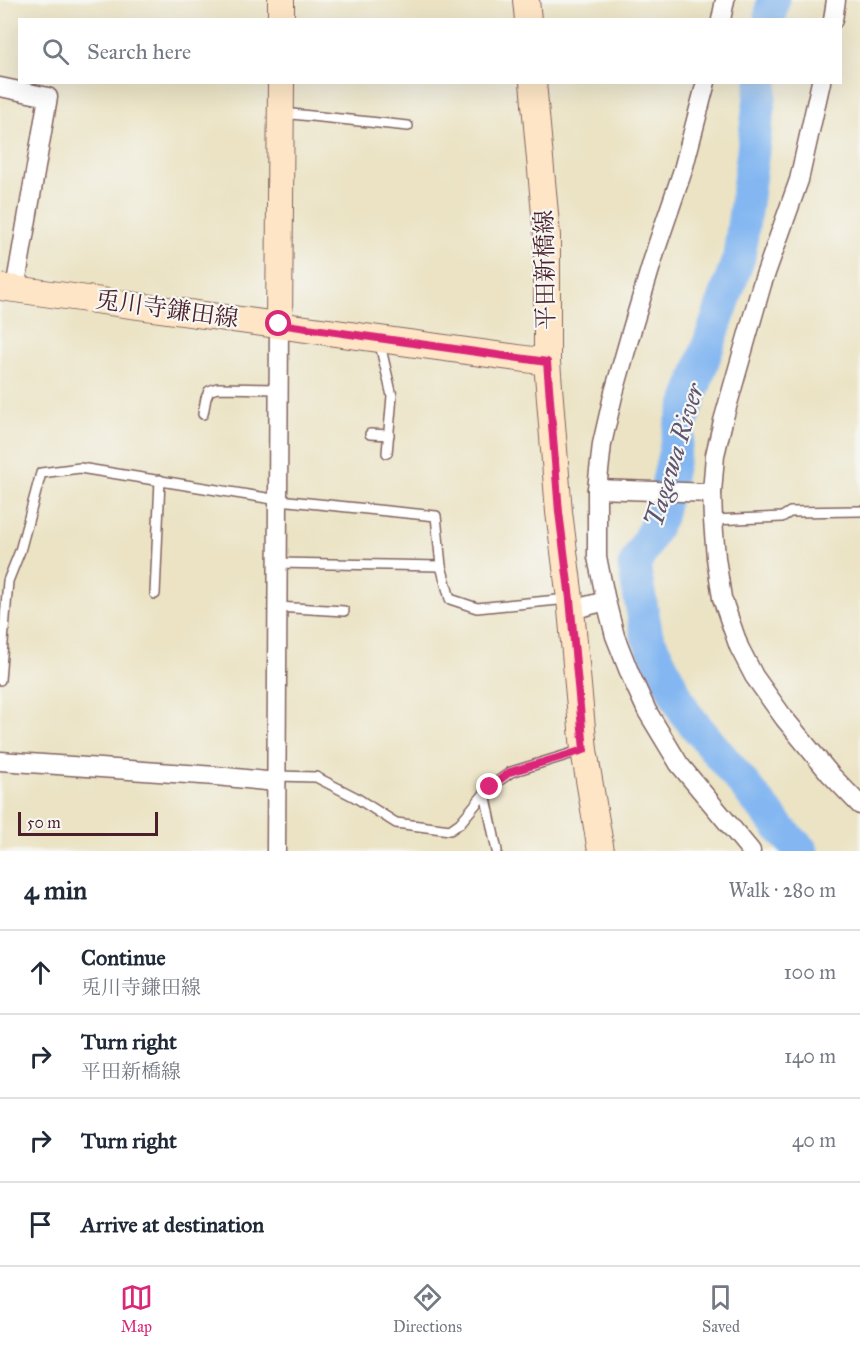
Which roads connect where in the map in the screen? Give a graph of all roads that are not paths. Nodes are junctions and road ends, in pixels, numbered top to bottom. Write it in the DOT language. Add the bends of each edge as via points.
graph roads {
  1 [pos="281,0"];
  2 [pos="526,0"];
  3 [pos="725,0"];
  4 [pos="836,0"];
  5 [pos="281,18"];
  6 [pos="528,18"];
  7 [pos="721,18"];
  8 [pos="833,18"];
  9 [pos="281,84"];
  10 [pos="533,84"];
  11 [pos="705,84"];
  12 [pos="821,84"];
  13 [pos="0,87"];
  14 [pos="281,113"];
  15 [pos="408,126"];
  16 [pos="8,288"];
  17 [pos="279,324"];
  18 [pos="379,338"];
  19 [pos="547,362"];
  20 [pos="279,389"];
  21 [pos="203,414"];
  22 [pos="370,434"];
  23 [pos="389,435"];
  24 [pos="387,453"];
  25 [pos="160,480"];
  26 [pos="600,490"];
  27 [pos="708,493"];
  28 [pos="279,500"];
  29 [pos="860,511"];
  30 [pos="713,520"];
  31 [pos="277,563"];
  32 [pos="441,566"];
  33 [pos="156,594"];
  34 [pos="606,601"];
  35 [pos="570,604"];
  36 [pos="277,607"];
  37 [pos="344,610"];
  38 [pos="0,680"];
  39 [pos="584,750"];
  40 [pos="0,761"];
  41 [pos="276,779"];
  42 [pos="485,793"];
  43 [pos="860,804"];
  44 [pos="276,851"];
  45 [pos="497,851"];
  46 [pos="601,851"];
  47 [pos="751,851"];
  1 -- 5 [label="main road"];
  2 -- 6 [label="main road"];
  3 -- 7 [label="street"];
  4 -- 8 [label="street"];
  9 -- 14 [label="main road"];
  10 -- 19 [label="main road, 平田新橋線" via="547,236"];
  11 -- 26 [label="street" via="613,396 602,444"];
  12 -- 27 [label="street" via="799,180 762,284 723,421"];
  13 -- 16 [label="street" via="48,97"];
  14 -- 15 [label="lane"];
  14 -- 17 [label="main road"];
  16 -- 17 [label="main road, 兎川寺鎌田線"];
  17 -- 18 [label="main road, 兎川寺鎌田線"];
  17 -- 20 [label="street"];
  18 -- 19 [label="main road, 兎川寺鎌田線"];
  18 -- 23 [label="lane" via="392,396"];
  19 -- 35 [label="main road, 平田新橋線"];
  20 -- 21 [label="lane" via="217,388 209,391"];
  20 -- 28 [label="street"];
  22 -- 23 [label="lane"];
  23 -- 24 [label="lane"];
  25 -- 28 [label="lane"];
  25 -- 33 [label="lane"];
  25 -- 38 [label="lane" via="80,468 41,473 8,582"];
  26 -- 27 [label="street"];
  26 -- 34 [label="street" via="597,557"];
  27 -- 30 [label="street"];
  28 -- 31 [label="street"];
  28 -- 32 [label="lane" via="436,516"];
  29 -- 30 [label="lane" via="790,512 782,517"];
  30 -- 43 [label="street" via="722,598 754,676 830,774"];
  31 -- 32 [label="lane"];
  31 -- 36 [label="street"];
  32 -- 35 [label="lane" via="450,599 477,608"];
  34 -- 35 [label="street"];
  34 -- 47 [label="street" via="615,636 647,711 679,764"];
  35 -- 39 [label="main road, 平田新橋線"];
  36 -- 37 [label="lane"];
  36 -- 41 [label="street"];
  39 -- 42 [label="lane" via="510,772"];
  39 -- 46 [label="main road, 平田新橋線"];
  40 -- 41 [label="street"];
  41 -- 42 [label="lane" via="316,777 396,823 450,830"];
  41 -- 44 [label="street"];
  42 -- 45 [label="lane"];
}
